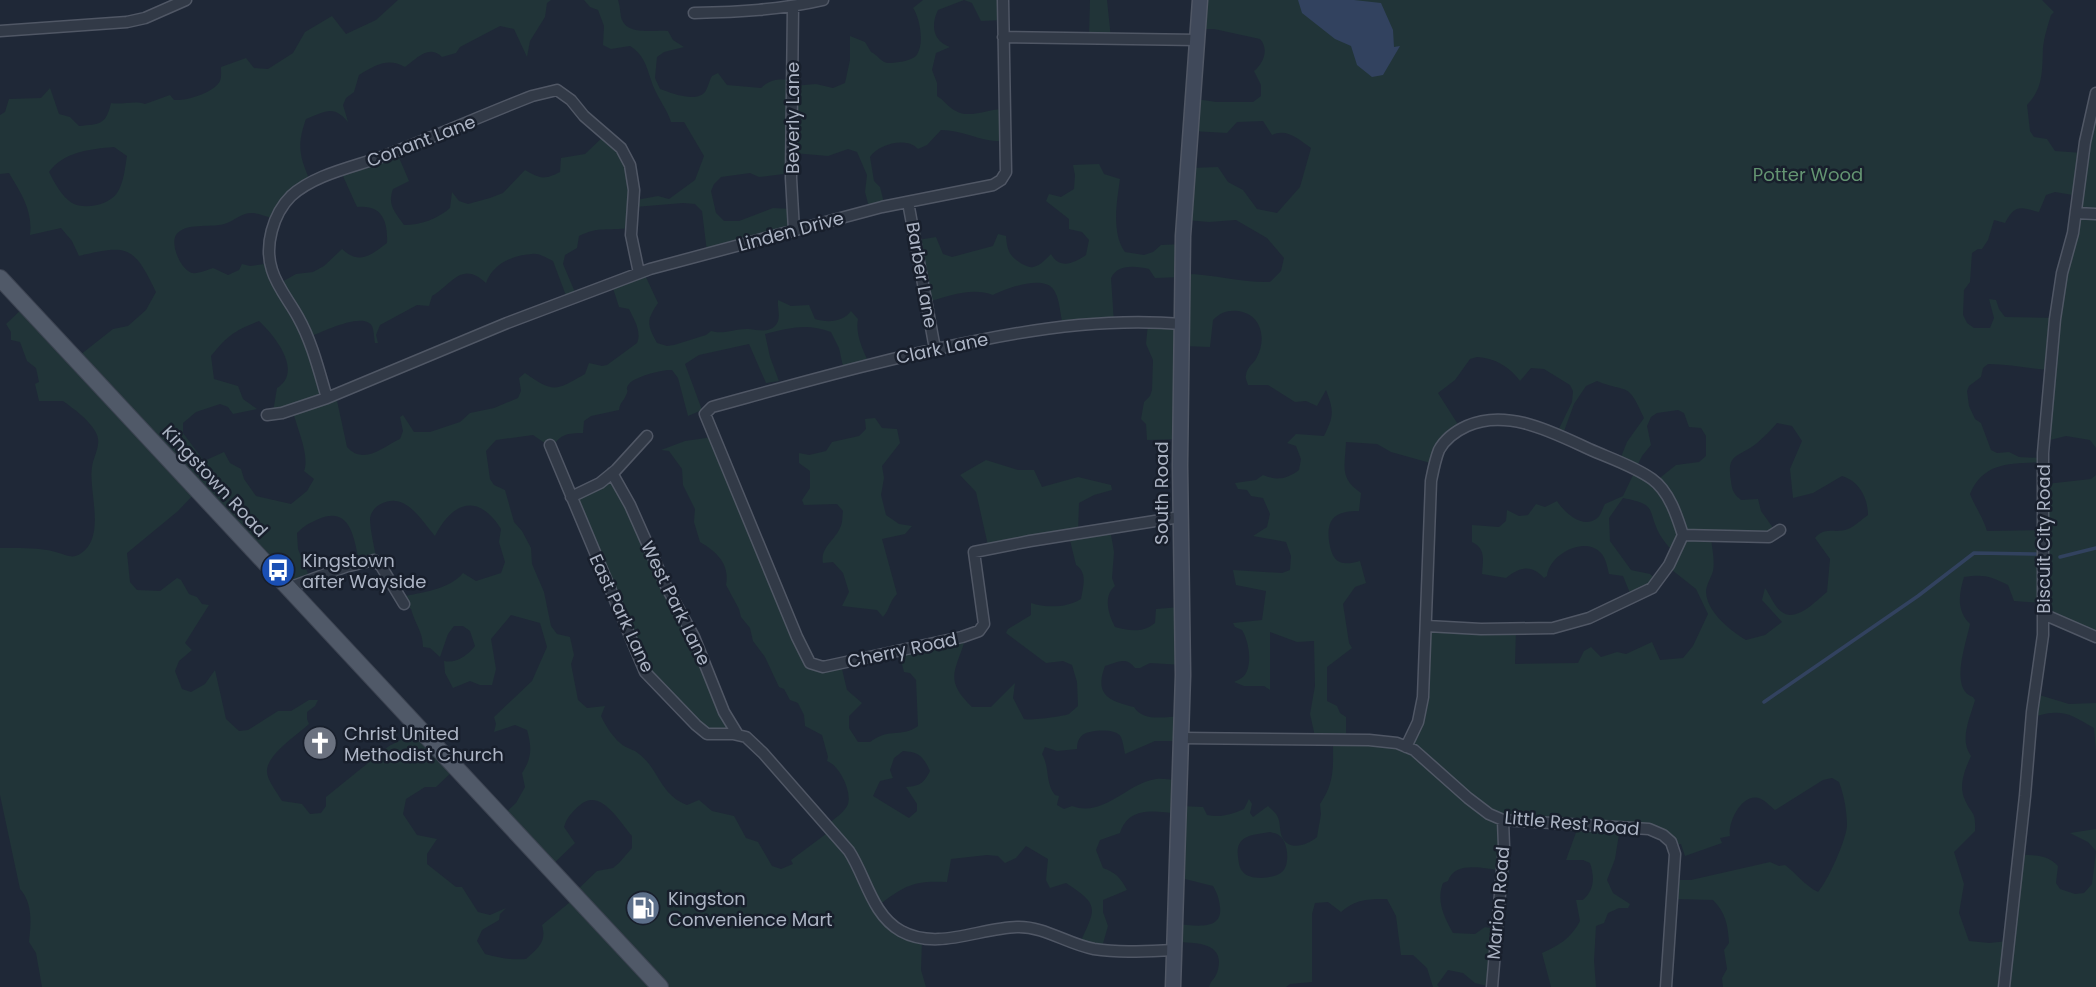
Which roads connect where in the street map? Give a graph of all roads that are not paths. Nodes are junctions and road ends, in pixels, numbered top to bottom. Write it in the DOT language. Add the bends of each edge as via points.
graph roads {
  1 [pos="186,0"];
  2 [pos="823,0"];
  3 [pos="1003,0"];
  4 [pos="1200,0"];
  5 [pos="793,7"];
  6 [pos="694,13"];
  7 [pos="0,31"];
  8 [pos="1003,37"];
  9 [pos="1198,40"];
  10 [pos="2096,93"];
  11 [pos="908,202"];
  12 [pos="2076,213"];
  13 [pos="2096,214"];
  14 [pos="794,230"];
  15 [pos="639,273"];
  16 [pos="0,278"];
  17 [pos="1183,324"];
  18 [pos="935,349"];
  19 [pos="327,398"];
  20 [pos="708,411"];
  21 [pos="267,415"];
  22 [pos="647,436"];
  23 [pos="550,445"];
  24 [pos="612,473"];
  25 [pos="571,497"];
  26 [pos="1180,517"];
  27 [pos="1780,530"];
  28 [pos="1683,535"];
  29 [pos="288,588"];
  30 [pos="404,604"];
  31 [pos="2043,614"];
  32 [pos="1427,626"];
  33 [pos="2096,637"];
  34 [pos="738,735"];
  35 [pos="1181,738"];
  36 [pos="1406,747"];
  37 [pos="1503,820"];
  38 [pos="1174,950"];
  39 [pos="660,987"];
  40 [pos="1173,987"];
  41 [pos="1492,987"];
  42 [pos="1666,987"];
  43 [pos="2004,987"];
  1 -- 7 [label="street" via="127,22"];
  2 -- 5 [label="street"];
  3 -- 8 [label="street, Linden Drive"];
  4 -- 9 [label="street, South Road"];
  5 -- 6 [label="street"];
  5 -- 14 [label="street, Beverly Lane"];
  8 -- 9 [label="street"];
  8 -- 11 [label="street, Linden Drive" via="1006,172 993,185"];
  9 -- 17 [label="street, South Road" via="1184,222"];
  10 -- 12 [label="street, Biscuit City Road"];
  11 -- 14 [label="street, Linden Drive"];
  11 -- 18 [label="street, Barber Lane"];
  12 -- 13 [label="street"];
  12 -- 31 [label="street, Biscuit City Road" via="2062,272 2043,453"];
  14 -- 15 [label="street, Linden Drive"];
  15 -- 19 [label="street, Linden Drive"];
  15 -- 19 [label="street, Conant Lane" via="631,235 634,190 629,165 621,148 557,90 312,182 281,208 270,254 272,271 299,318"];
  16 -- 29 [label="main road, Kingstown Road"];
  17 -- 18 [label="street, Clark Lane" via="1065,325"];
  17 -- 26 [label="street, South Road"];
  18 -- 20 [label="street, Clark Lane"];
  19 -- 21 [label="street, Linden Drive"];
  20 -- 26 [label="street, Cherry Road" via="706,422 797,638 810,663 822,667 979,631 984,624 974,552"];
  22 -- 24 [label="street"];
  23 -- 25 [label="street, East Park Lane"];
  24 -- 25 [label="street"];
  24 -- 34 [label="street, West Park Lane"];
  25 -- 34 [label="street, East Park Lane" via="645,672 707,734"];
  26 -- 35 [label="street, South Road"];
  27 -- 28 [label="street" via="1769,537"];
  28 -- 32 [label="street" via="1652,588 1589,618 1553,628"];
  28 -- 32 [label="street" via="1673,508 1653,480 1578,443 1511,419 1479,421 1450,436 1435,464 1429,504"];
  29 -- 30 [label="street" via="374,560"];
  29 -- 39 [label="main road, Kingstown Road"];
  31 -- 33 [label="street"];
  31 -- 43 [label="street, Biscuit City Road"];
  32 -- 36 [label="street" via="1423,697"];
  34 -- 38 [label="street" via="763,753 849,851 877,908 902,932 937,939 1016,927 1037,929 1093,949"];
  35 -- 36 [label="street, Little Rest Road" via="1369,740"];
  35 -- 38 [label="street, South Road"];
  36 -- 37 [label="street, Little Rest Road" via="1489,814"];
  37 -- 41 [label="street, Marion Road"];
  37 -- 42 [label="street, Little Rest Road" via="1649,829 1671,842 1675,880"];
  38 -- 40 [label="street, South Road"];
}
